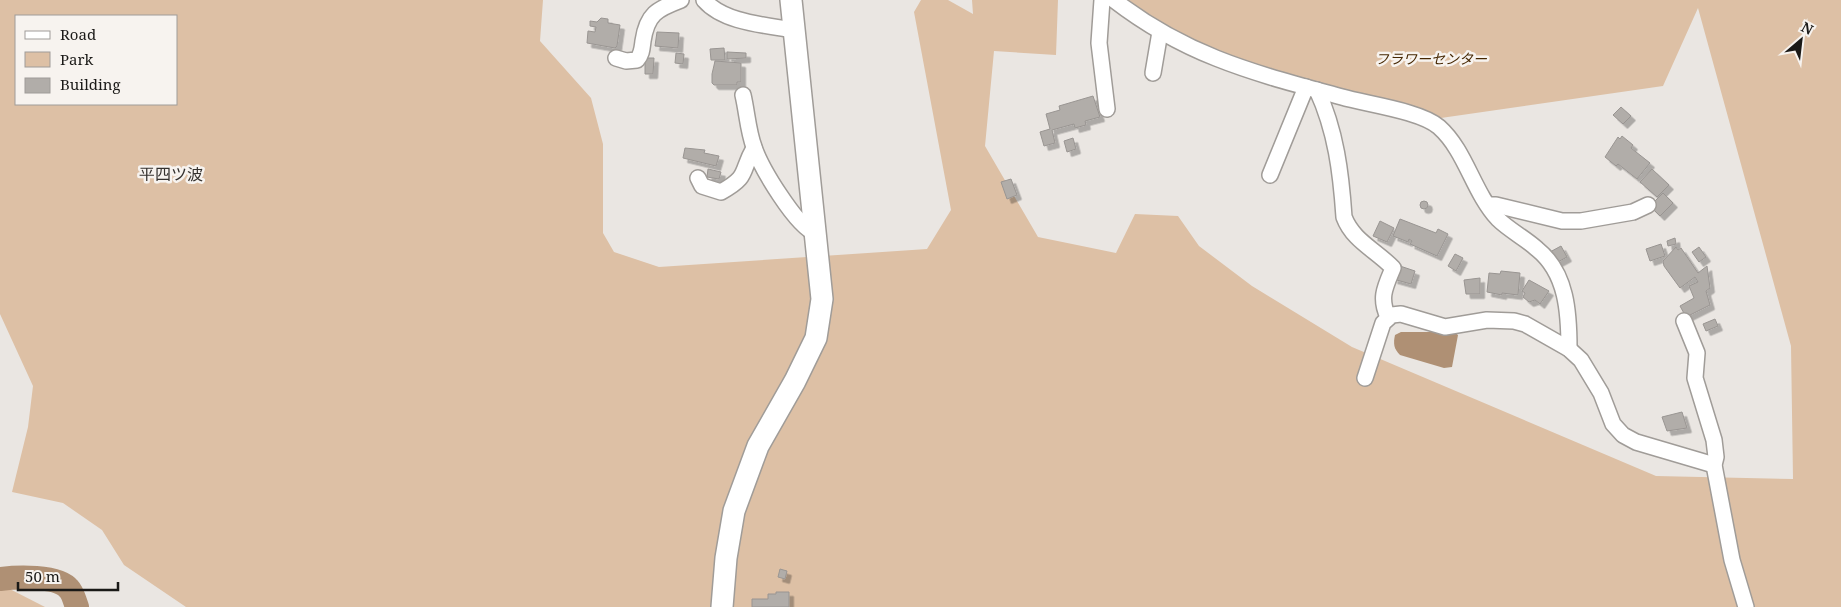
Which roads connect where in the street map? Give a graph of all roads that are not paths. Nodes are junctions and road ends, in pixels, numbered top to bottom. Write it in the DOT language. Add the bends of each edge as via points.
graph roads {
  1 [pos="681,0"];
  2 [pos="704,0"];
  3 [pos="790,0"];
  4 [pos="1102,0"];
  5 [pos="1114,0"];
  6 [pos="794,30"];
  7 [pos="1160,32"];
  8 [pos="616,58"];
  9 [pos="1153,73"];
  10 [pos="1311,89"];
  11 [pos="744,94"];
  12 [pos="1107,109"];
  13 [pos="754,148"];
  14 [pos="1270,175"];
  15 [pos="698,178"];
  16 [pos="1648,205"];
  17 [pos="1488,206"];
  18 [pos="815,233"];
  19 [pos="1388,318"];
  20 [pos="1684,321"];
  21 [pos="1569,349"];
  22 [pos="1365,378"];
  23 [pos="1714,465"];
  24 [pos="722,607"];
  25 [pos="1746,607"];
  1 -- 8 [label="street" via="651,16 637,60"];
  2 -- 6 [label="street" via="727,15"];
  3 -- 6 [label="street"];
  4 -- 12 [label="street" via="1099,43"];
  5 -- 7 [label="street"];
  6 -- 18 [label="street"];
  7 -- 9 [label="street"];
  7 -- 10 [label="street" via="1221,62"];
  10 -- 14 [label="street"];
  10 -- 17 [label="street" via="1405,113 1438,126 1449,138"];
  10 -- 19 [label="street" via="1327,112 1335,139 1347,225 1355,237 1393,268 1382,296"];
  11 -- 13 [label="street"];
  13 -- 15 [label="street" via="745,173 736,184 721,192 702,186"];
  13 -- 18 [label="street" via="798,220"];
  16 -- 17 [label="street" via="1633,212 1581,221"];
  17 -- 21 [label="street" via="1498,219 1539,250 1558,273 1569,320"];
  18 -- 24 [label="street" via="822,300 816,338 758,446 734,511"];
  19 -- 21 [label="street" via="1401,314 1445,327 1487,320 1514,321"];
  19 -- 22 [label="street"];
  20 -- 23 [label="street" via="1697,353 1695,378 1714,440"];
  21 -- 23 [label="street" via="1581,360 1623,435 1636,442"];
  23 -- 25 [label="street" via="1732,560"];
}
